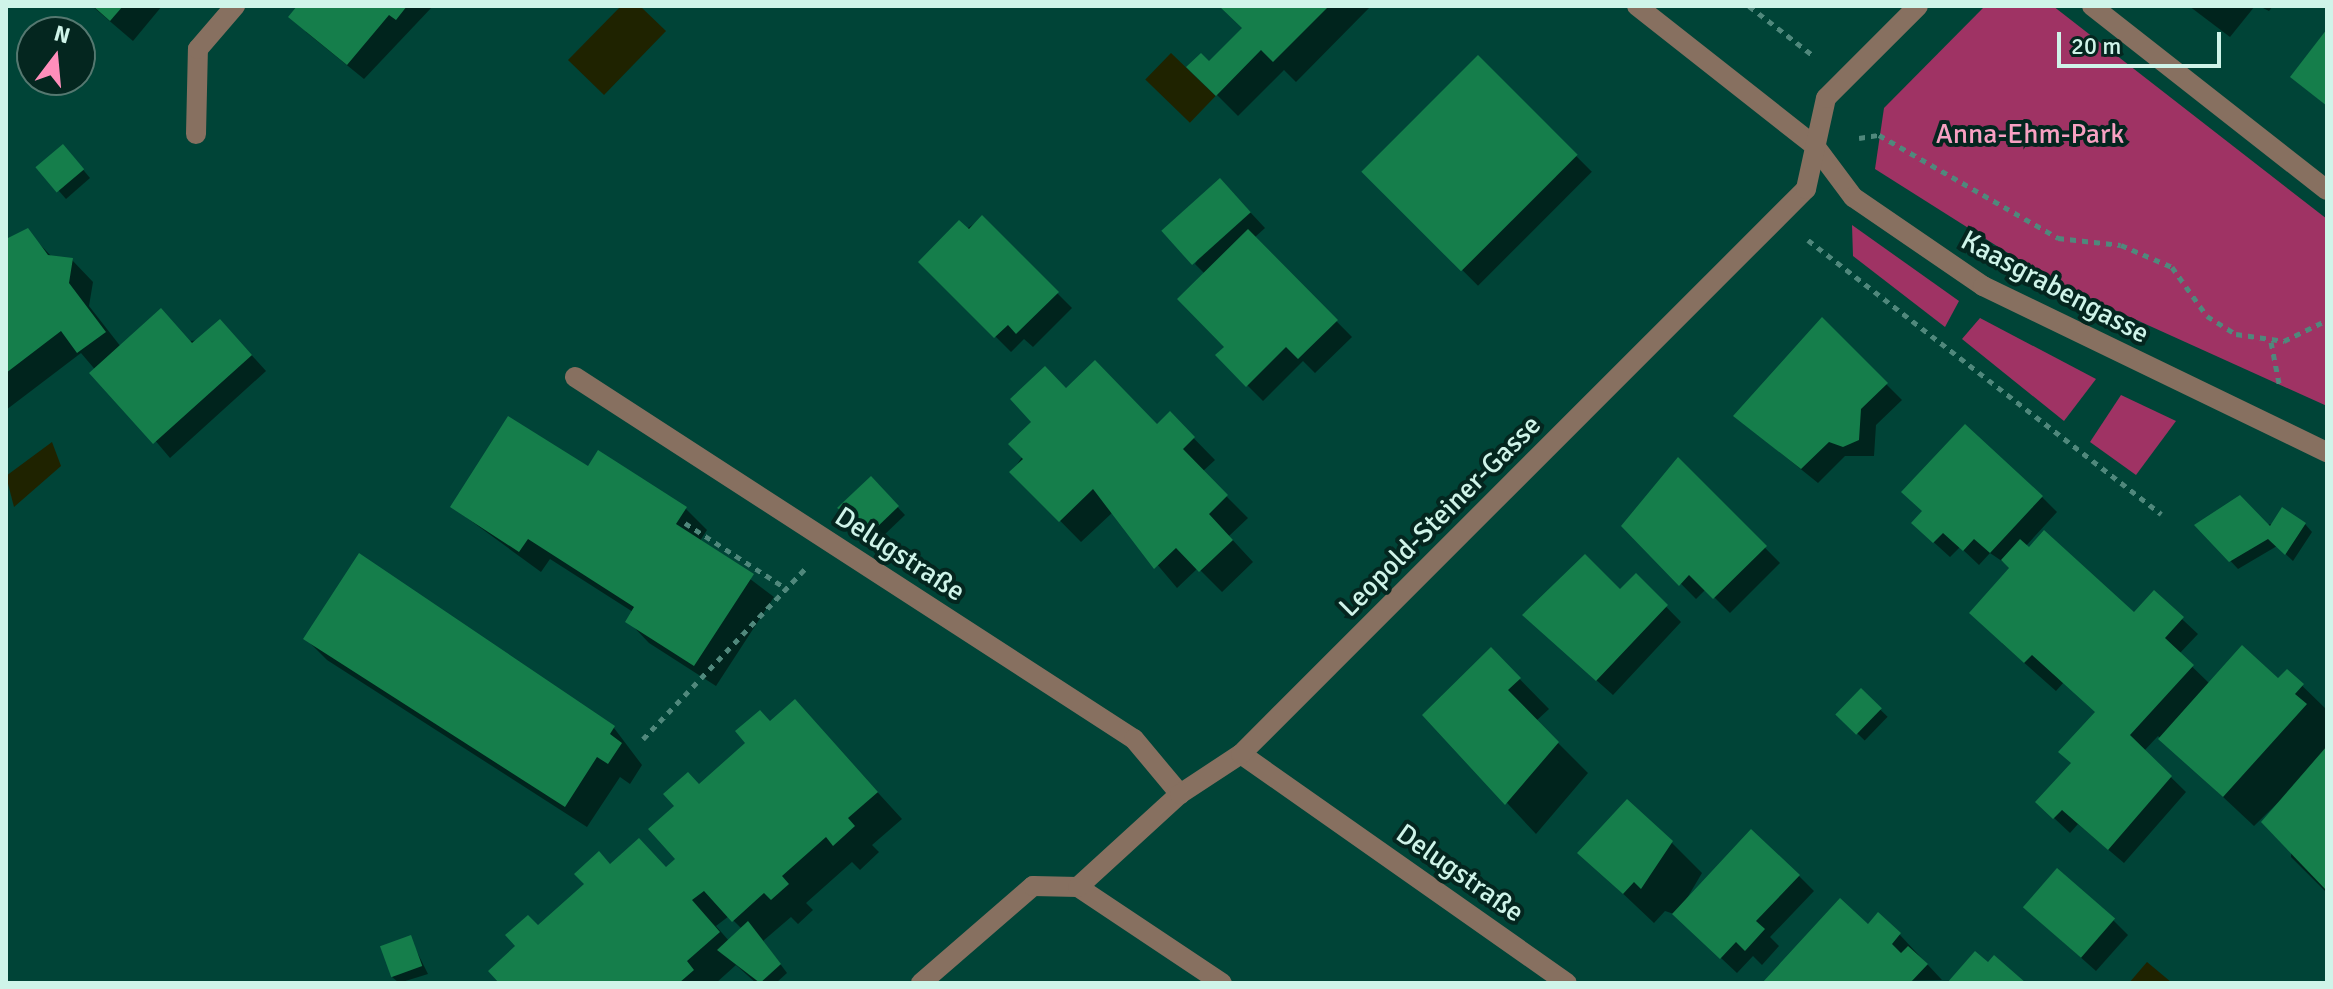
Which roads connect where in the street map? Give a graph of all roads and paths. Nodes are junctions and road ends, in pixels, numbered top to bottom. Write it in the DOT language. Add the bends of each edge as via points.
graph roads {
  1 [pos="235,6"];
  2 [pos="1637,6"];
  3 [pos="1749,6"];
  4 [pos="1918,6"];
  5 [pos="2092,6"];
  6 [pos="1844,80"];
  7 [pos="196,134"];
  8 [pos="1815,146"];
  9 [pos="2327,190"];
  10 [pos="1778,216"];
  11 [pos="2327,320"];
  12 [pos="575,377"];
  13 [pos="2327,452"];
  14 [pos="2161,514"];
  15 [pos="685,523"];
  16 [pos="806,569"];
  17 [pos="787,589"];
  18 [pos="643,739"];
  19 [pos="1241,754"];
  20 [pos="1180,794"];
  21 [pos="1078,887"];
  22 [pos="921,983"];
  23 [pos="1222,983"];
  24 [pos="1567,983"];
  1 -- 7 [label="street" via="198,49"];
  2 -- 8 [label="street, Kaasgrabengasse"];
  3 -- 6 [label="path"];
  4 -- 6 [label="street, Leopold-Steiner-Gasse"];
  5 -- 9 [label="street"];
  6 -- 8 [label="street, Leopold-Steiner-Gasse" via="1826,98"];
  8 -- 10 [label="street, Leopold-Steiner-Gasse" via="1806,189"];
  8 -- 11 [label="path" via="1879,135 2058,238 2121,245 2172,267 2207,316 2261,343 2284,341"];
  8 -- 13 [label="street, Kaasgrabengasse" via="1853,197 1983,286"];
  10 -- 14 [label="path"];
  10 -- 19 [label="street, Leopold-Steiner-Gasse"];
  12 -- 20 [label="street, Delugstraße" via="1134,739"];
  15 -- 17 [label="path"];
  16 -- 17 [label="path"];
  17 -- 18 [label="path"];
  19 -- 20 [label="street, Leopold-Steiner-Gasse"];
  19 -- 24 [label="street, Delugstraße"];
  20 -- 21 [label="street, Leopold-Steiner-Gasse"];
  21 -- 22 [label="street" via="1033,886"];
  21 -- 23 [label="street"];
}
